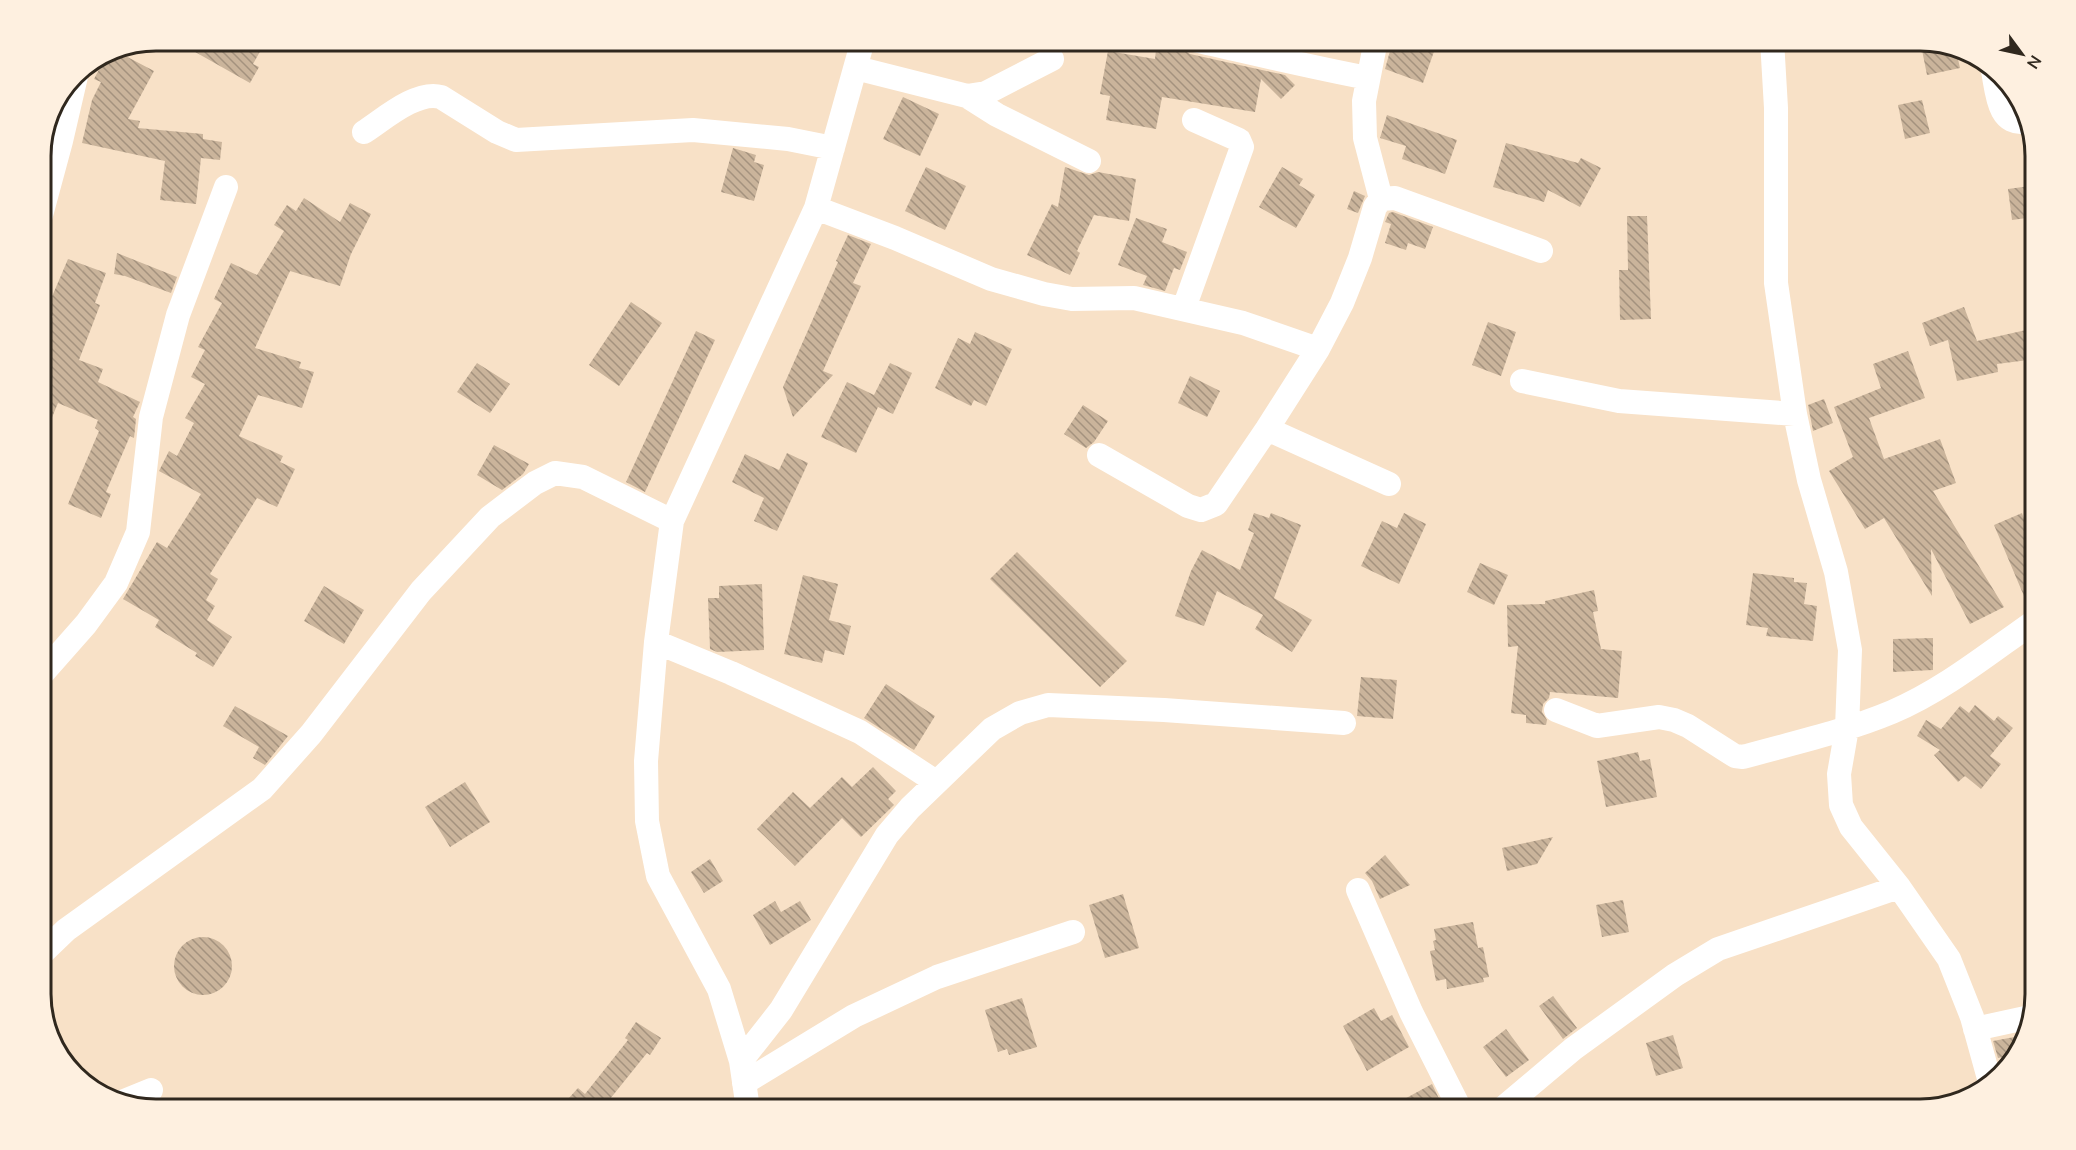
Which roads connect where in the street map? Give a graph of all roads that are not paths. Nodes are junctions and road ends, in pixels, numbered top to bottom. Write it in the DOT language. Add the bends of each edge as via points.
graph roads {
  1 [pos="860,51"];
  2 [pos="1242,51"];
  3 [pos="1374,51"];
  4 [pos="1773,51"];
  5 [pos="1052,59"];
  6 [pos="856,68"];
  7 [pos="1368,78"];
  8 [pos="1996,84"];
  9 [pos="72,94"];
  10 [pos="967,96"];
  11 [pos="1194,120"];
  12 [pos="2019,123"];
  13 [pos="364,132"];
  14 [pos="833,148"];
  15 [pos="1089,161"];
  16 [pos="51,178"];
  17 [pos="226,187"];
  18 [pos="1382,199"];
  19 [pos="816,208"];
  20 [pos="1541,251"];
  21 [pos="1184,308"];
  22 [pos="1318,349"];
  23 [pos="1522,381"];
  24 [pos="1795,414"];
  25 [pos="1267,429"];
  26 [pos="1100,456"];
  27 [pos="1389,484"];
  28 [pos="672,521"];
  29 [pos="2025,628"];
  30 [pos="656,642"];
  31 [pos="51,664"];
  32 [pos="1556,710"];
  33 [pos="1344,723"];
  34 [pos="1847,728"];
  35 [pos="936,782"];
  36 [pos="1899,887"];
  37 [pos="1358,890"];
  38 [pos="1073,932"];
  39 [pos="51,944"];
  40 [pos="2021,1019"];
  41 [pos="1975,1029"];
  42 [pos="742,1072"];
  43 [pos="1987,1074"];
  44 [pos="151,1089"];
  45 [pos="135,1096"];
  46 [pos="746,1099"];
  47 [pos="1454,1099"];
  48 [pos="1515,1099"];
  1 -- 6 [label="street"];
  2 -- 7 [label="street"];
  3 -- 7 [label="street"];
  4 -- 24 [label="street" via="1776,283"];
  5 -- 10 [label="street" via="986,93"];
  6 -- 10 [label="street"];
  6 -- 14 [label="street"];
  7 -- 18 [label="street" via="1365,138"];
  8 -- 12 [label="street" via="2002,112"];
  9 -- 16 [label="street"];
  10 -- 15 [label="street"];
  11 -- 21 [label="street" via="1239,140 1242,147"];
  13 -- 14 [label="street" via="417,99 432,95 516,140 693,130"];
  14 -- 19 [label="street"];
  17 -- 31 [label="street" via="178,315 151,417 138,532 116,583"];
  18 -- 20 [label="street" via="1395,198"];
  18 -- 22 [label="street" via="1375,207 1342,303"];
  19 -- 21 [label="street" via="991,279 1044,294 1072,299 1134,298"];
  19 -- 28 [label="street"];
  21 -- 22 [label="street"];
  22 -- 25 [label="street"];
  23 -- 24 [label="street" via="1619,401"];
  24 -- 34 [label="street" via="1809,480 1836,572 1850,651"];
  25 -- 26 [label="street" via="1216,504 1201,510"];
  25 -- 27 [label="street"];
  28 -- 30 [label="street"];
  28 -- 39 [label="street" via="583,477 555,473 535,483 490,517 421,591 311,734 262,789"];
  29 -- 34 [label="street" via="1936,690"];
  30 -- 35 [label="street" via="860,732"];
  30 -- 42 [label="street" via="646,761 647,821 658,876 718,989"];
  32 -- 34 [label="street" via="1597,726 1659,717 1674,720 1743,757"];
  33 -- 35 [label="street" via="1048,705 1020,713 992,729"];
  34 -- 36 [label="street" via="1839,774 1842,805 1851,827"];
  35 -- 42 [label="street" via="887,835"];
  36 -- 41 [label="street" via="1949,959"];
  36 -- 48 [label="street" via="1718,949 1675,975 1573,1049"];
  37 -- 47 [label="street" via="1411,1012"];
  38 -- 42 [label="street" via="937,977"];
  40 -- 41 [label="street"];
  41 -- 43 [label="street"];
  42 -- 46 [label="street"];
  44 -- 45 [label="street"];
}
